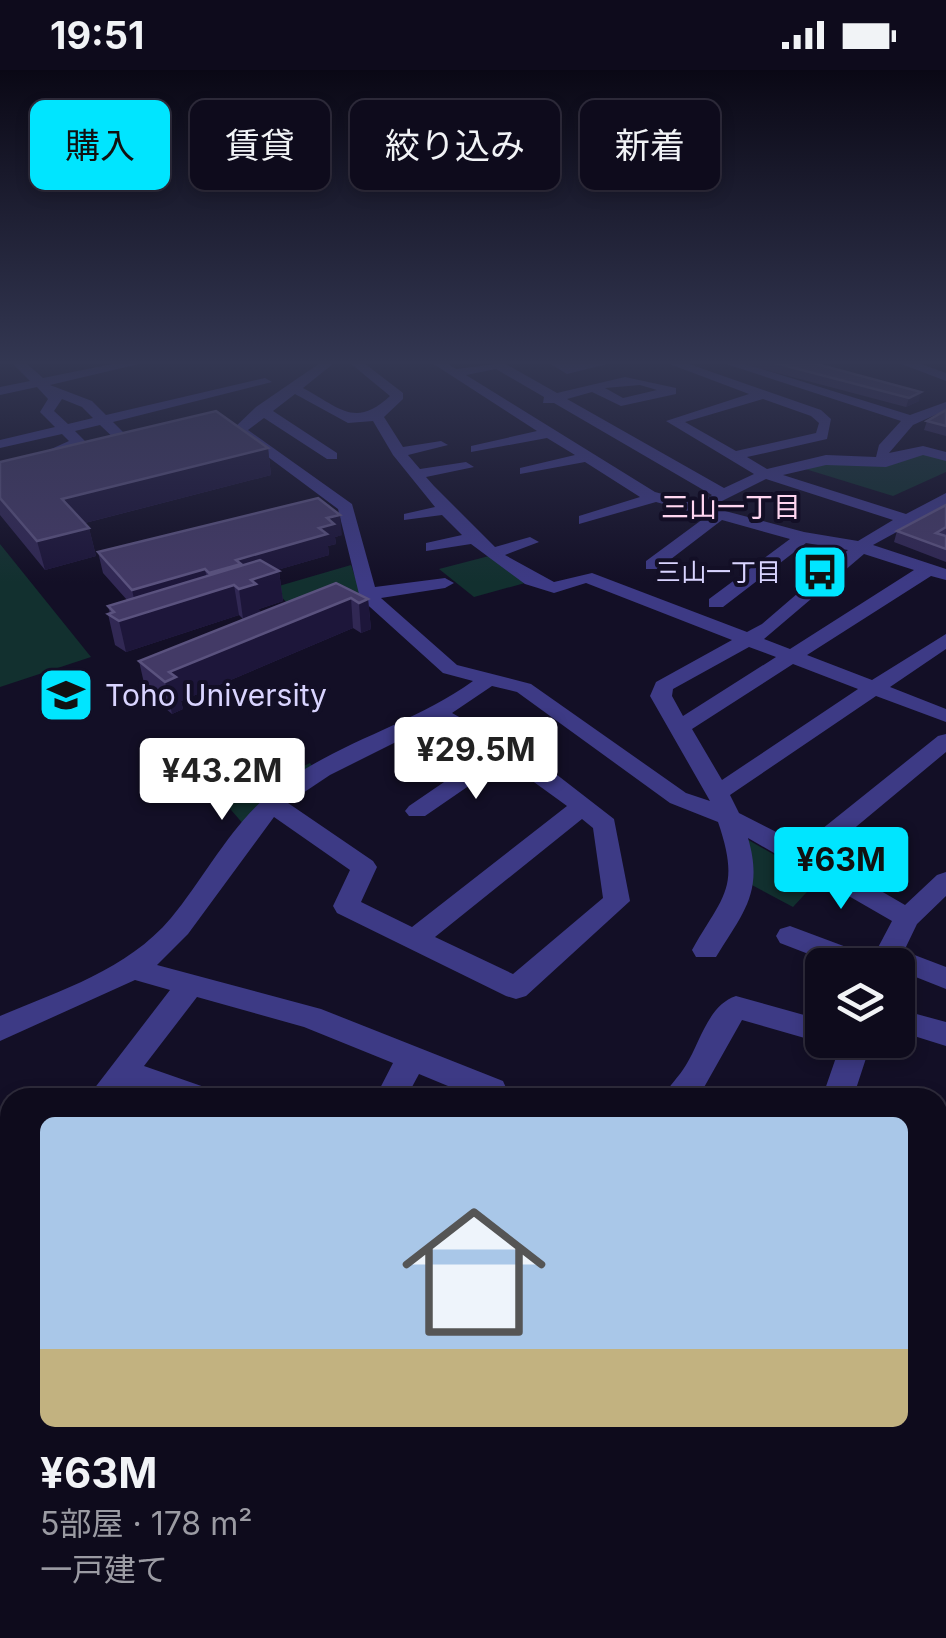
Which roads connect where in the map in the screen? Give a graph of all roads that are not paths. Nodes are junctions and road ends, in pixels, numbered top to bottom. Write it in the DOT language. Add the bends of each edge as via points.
graph roads {
  1 [pos="35,436"];
  2 [pos="74,436"];
  3 [pos="107,436"];
  4 [pos="120,436"];
  5 [pos="248,436"];
  6 [pos="301,436"];
  7 [pos="385,436"];
  8 [pos="535,436"];
  9 [pos="554,436"];
  10 [pos="619,436"];
  11 [pos="697,436"];
  12 [pos="821,436"];
  13 [pos="892,436"];
  14 [pos="627,441"];
  15 [pos="78,442"];
  16 [pos="0,444"];
  17 [pos="441,445"];
  18 [pos="476,449"];
  19 [pos="582,455"];
  20 [pos="332,456"];
  21 [pos="733,456"];
  22 [pos="946,456"];
  23 [pos="433,461"];
  24 [pos="886,462"];
  25 [pos="409,464"];
  26 [pos="466,467"];
  27 [pos="525,471"];
  28 [pos="766,474"];
  29 [pos="656,497"];
  30 [pos="946,498"];
  31 [pos="722,503"];
  32 [pos="448,510"];
  33 [pos="410,517"];
  34 [pos="906,519"];
  35 [pos="585,520"];
  36 [pos="478,537"];
  37 [pos="803,537"];
  38 [pos="530,542"];
  39 [pos="432,547"];
  40 [pos="861,547"];
  41 [pos="493,553"];
  42 [pos="652,564"];
  43 [pos="938,572"];
  44 [pos="445,583"];
  45 [pos="367,594"];
  46 [pos="716,603"];
  47 [pos="946,640"];
  48 [pos="748,642"];
  49 [pos="790,658"];
  50 [pos="490,678"];
  51 [pos="873,689"];
  52 [pos="438,714"];
  53 [pos="946,716"];
  54 [pos="679,728"];
  55 [pos="946,741"];
  56 [pos="506,750"];
  57 [pos="723,805"];
  58 [pos="275,806"];
  59 [pos="581,807"];
  60 [pos="417,811"];
  61 [pos="804,857"];
  62 [pos="946,882"];
  63 [pos="907,918"];
  64 [pos="790,936"];
  65 [pos="415,939"];
  66 [pos="831,948"];
  67 [pos="887,948"];
  68 [pos="706,950"];
  69 [pos="133,970"];
  70 [pos="915,971"];
  71 [pos="946,978"];
  72 [pos="189,986"];
  73 [pos="915,1025"];
  74 [pos="805,1026"];
  75 [pos="0,1029"];
  76 [pos="946,1034"];
  77 [pos="413,1056"];
  78 [pos="850,1058"];
  79 [pos="123,1070"];
  80 [pos="110,1088"];
  81 [pos="172,1088"];
  82 [pos="395,1088"];
  83 [pos="487,1088"];
  84 [pos="689,1088"];
  85 [pos="840,1088"];
  1 -- 16 [label="street"];
  2 -- 15 [label="street"];
  3 -- 15 [label="street"];
  4 -- 15 [label="street" via="128,446 50,465 42,461"];
  5 -- 45 [label="street" via="346,507"];
  6 -- 20 [label="street"];
  7 -- 25 [label="street"];
  8 -- 18 [label="street"];
  9 -- 19 [label="street"];
  10 -- 14 [label="street"];
  11 -- 21 [label="street"];
  12 -- 21 [label="street"];
  13 -- 24 [label="street" via="882,452"];
  14 -- 19 [label="street"];
  14 -- 31 [label="street"];
  17 -- 25 [label="street"];
  19 -- 27 [label="street"];
  19 -- 29 [label="street"];
  21 -- 28 [label="street"];
  22 -- 24 [label="street" via="924,450"];
  23 -- 25 [label="street"];
  24 -- 28 [label="street" via="826,460"];
  25 -- 26 [label="street"];
  25 -- 32 [label="street"];
  28 -- 31 [label="street"];
  28 -- 34 [label="street"];
  29 -- 31 [label="street" via="700,507"];
  29 -- 35 [label="street"];
  30 -- 34 [label="street"];
  31 -- 37 [label="street"];
  31 -- 42 [label="street"];
  32 -- 33 [label="street"];
  32 -- 36 [label="street"];
  34 -- 40 [label="street"];
  36 -- 39 [label="street"];
  36 -- 41 [label="street"];
  37 -- 40 [label="street"];
  37 -- 46 [label="street"];
  38 -- 41 [label="street"];
  40 -- 43 [label="street"];
  40 -- 48 [label="street"];
  41 -- 48 [label="street" via="547,587 586,577"];
  43 -- 49 [label="street"];
  44 -- 45 [label="street"];
  45 -- 50 [label="street" via="450,668"];
  47 -- 51 [label="street"];
  48 -- 49 [label="street"];
  48 -- 54 [label="street" via="663,686"];
  49 -- 51 [label="street"];
  49 -- 54 [label="street"];
  50 -- 52 [label="street"];
  50 -- 57 [label="street" via="524,688 678,798"];
  51 -- 53 [label="street"];
  51 -- 57 [label="street"];
  52 -- 56 [label="street"];
  52 -- 58 [label="street" via="295,785"];
  54 -- 57 [label="street"];
  55 -- 61 [label="street"];
  56 -- 59 [label="street"];
  56 -- 60 [label="street"];
  57 -- 61 [label="street"];
  57 -- 68 [label="street" via="742,884"];
  58 -- 65 [label="street" via="364,867 346,906"];
  58 -- 69 [label="street" via="164,944"];
  59 -- 65 [label="street"];
  59 -- 65 [label="street" via="604,825 617,901 516,988"];
  61 -- 63 [label="street"];
  62 -- 63 [label="street"];
  63 -- 67 [label="street"];
  64 -- 66 [label="street"];
  69 -- 72 [label="street"];
  69 -- 75 [label="street"];
  70 -- 71 [label="street"];
  72 -- 77 [label="street" via="312,1016"];
  72 -- 79 [label="street"];
  73 -- 76 [label="street"];
  74 -- 84 [label="street" via="736,1007 721,1021"];
  77 -- 82 [label="street"];
  77 -- 83 [label="street"];
  78 -- 85 [label="street"];
  79 -- 80 [label="street"];
  79 -- 81 [label="street"];
}
